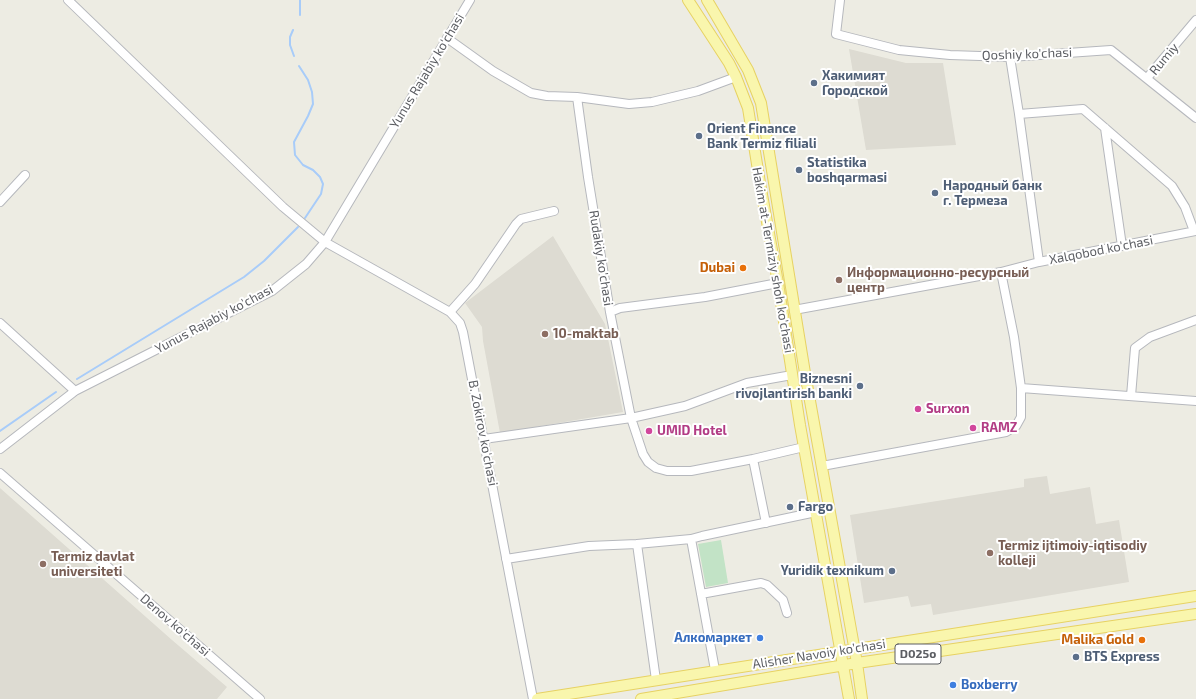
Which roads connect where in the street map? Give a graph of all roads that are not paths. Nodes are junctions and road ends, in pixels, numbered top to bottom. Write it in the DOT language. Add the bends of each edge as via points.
graph roads {
  1 [pos="68,0"];
  2 [pos="470,0"];
  3 [pos="688,0"];
  4 [pos="707,0"];
  5 [pos="840,0"];
  6 [pos="1196,20"];
  7 [pos="447,38"];
  8 [pos="1010,57"];
  9 [pos="736,77"];
  10 [pos="1147,78"];
  11 [pos="576,97"];
  12 [pos="1019,114"];
  13 [pos="1196,118"];
  14 [pos="1105,128"];
  15 [pos="25,175"];
  16 [pos="0,202"];
  17 [pos="554,211"];
  18 [pos="1195,231"];
  19 [pos="325,242"];
  20 [pos="1122,246"];
  21 [pos="1039,262"];
  22 [pos="1001,272"];
  23 [pos="778,283"];
  24 [pos="794,310"];
  25 [pos="450,312"];
  26 [pos="610,312"];
  27 [pos="1196,320"];
  28 [pos="0,323"];
  29 [pos="792,375"];
  30 [pos="1020,388"];
  31 [pos="75,391"];
  32 [pos="1131,396"];
  33 [pos="1196,401"];
  34 [pos="631,418"];
  35 [pos="484,439"];
  36 [pos="804,447"];
  37 [pos="0,448"];
  38 [pos="753,459"];
  39 [pos="822,466"];
  40 [pos="0,473"];
  41 [pos="816,512"];
  42 [pos="766,523"];
  43 [pos="691,539"];
  44 [pos="637,544"];
  45 [pos="506,558"];
  46 [pos="702,594"];
  47 [pos="1196,596"];
  48 [pos="787,613"];
  49 [pos="1196,614"];
  50 [pos="1063,617"];
  51 [pos="1066,633"];
  52 [pos="854,649"];
  53 [pos="840,652"];
  54 [pos="857,663"];
  55 [pos="843,666"];
  56 [pos="715,670"];
  57 [pos="656,680"];
  58 [pos="260,699"];
  59 [pos="533,699"];
  60 [pos="537,699"];
  61 [pos="641,699"];
  62 [pos="849,699"];
  63 [pos="862,699"];
  1 -- 19 [label="street, B. Zokirov ko'chasi" via="283,206"];
  2 -- 7 [label="street, Yunus Rajabiy ko'chasi"];
  3 -- 9 [label="main road, Hakim at-Termiziy shoh ko'chasi"];
  4 -- 24 [label="main road, Hakim at-Termiziy shoh ko'chasi" via="748,70 761,103"];
  5 -- 8 [label="street, Qoshiy ko'chasi" via="836,34 899,50"];
  6 -- 10 [label="street, Rumiy"];
  7 -- 11 [label="street" via="493,71 531,93"];
  7 -- 19 [label="street, Yunus Rajabiy ko'chasi"];
  8 -- 10 [label="street, Qoshiy ko'chasi" via="1112,50"];
  8 -- 12 [label="street"];
  9 -- 11 [label="street" via="698,91 652,102 629,104"];
  9 -- 23 [label="main road, Hakim at-Termiziy shoh ko'chasi" via="748,108"];
  10 -- 13 [label="street, Qoshiy ko'chasi"];
  11 -- 26 [label="street, Rudakiy ko'chasi"];
  12 -- 14 [label="street" via="1083,109"];
  12 -- 21 [label="street"];
  14 -- 18 [label="street" via="1172,186 1185,206"];
  14 -- 20 [label="street"];
  15 -- 16 [label="street"];
  17 -- 25 [label="street" via="521,220 516,224 475,284"];
  18 -- 20 [label="street, Xalqobod ko'chasi"];
  19 -- 25 [label="street, B. Zokirov ko'chasi"];
  19 -- 31 [label="street, Yunus Rajabiy ko'chasi" via="306,264 272,291"];
  20 -- 21 [label="street, Xalqobod ko'chasi"];
  21 -- 22 [label="street, Xalqobod ko'chasi"];
  22 -- 24 [label="street, Xalqobod ko'chasi"];
  22 -- 30 [label="street" via="1014,337"];
  23 -- 26 [label="street" via="620,308"];
  23 -- 29 [label="main road, Hakim at-Termiziy shoh ko'chasi"];
  24 -- 39 [label="main road, Hakim at-Termiziy shoh ko'chasi"];
  25 -- 35 [label="street, B. Zokirov ko'chasi" via="460,323 463,332"];
  26 -- 34 [label="street, Rudakiy ko'chasi"];
  27 -- 32 [label="street" via="1150,337 1135,348"];
  28 -- 31 [label="street"];
  29 -- 34 [label="street" via="747,383 685,406"];
  29 -- 36 [label="main road, Hakim at-Termiziy shoh ko'chasi"];
  30 -- 32 [label="street"];
  30 -- 39 [label="street" via="1021,417 1016,426 1006,432"];
  31 -- 37 [label="street, Yunus Rajabiy ko'chasi"];
  32 -- 33 [label="street"];
  34 -- 35 [label="street"];
  34 -- 38 [label="street, Rudakiy ko'chasi" via="643,454 656,468 667,471 691,471"];
  35 -- 45 [label="street, B. Zokirov ko'chasi"];
  36 -- 38 [label="street, Rudakiy ko'chasi"];
  36 -- 41 [label="main road, Hakim at-Termiziy shoh ko'chasi"];
  38 -- 42 [label="street"];
  39 -- 52 [label="main road, Hakim at-Termiziy shoh ko'chasi"];
  40 -- 58 [label="street, Denov ko'chasi"];
  41 -- 42 [label="street"];
  41 -- 53 [label="main road, Hakim at-Termiziy shoh ko'chasi"];
  42 -- 43 [label="street"];
  43 -- 44 [label="street"];
  43 -- 46 [label="street"];
  44 -- 45 [label="street" via="589,546"];
  44 -- 57 [label="street"];
  45 -- 59 [label="street, B. Zokirov ko'chasi"];
  46 -- 48 [label="street" via="761,583 783,600"];
  46 -- 56 [label="street"];
  47 -- 50 [label="main road, Alisher Navoiy ko’chasi"];
  49 -- 51 [label="main road, Alisher Navoiy ko’chasi / D025o"];
  50 -- 51 [label="main road"];
  50 -- 52 [label="main road, Alisher Navoiy ko’chasi"];
  51 -- 54 [label="main road, Alisher Navoiy ko’chasi / D025o"];
  52 -- 53 [label="main road, Alisher Navoiy ko’chasi"];
  52 -- 54 [label="main road, Hakim at-Termiziy shoh ko'chasi"];
  53 -- 55 [label="main road, Hakim at-Termiziy shoh ko'chasi"];
  53 -- 56 [label="main road, Alisher Navoiy ko’chasi"];
  54 -- 55 [label="main road, Alisher Navoiy ko’chasi / D025o"];
  54 -- 63 [label="main road, Hakim at-Termiziy shoh ko'chasi"];
  55 -- 61 [label="main road, Alisher Navoiy ko’chasi / D025o"];
  55 -- 62 [label="main road, Hakim at-Termiziy shoh ko'chasi"];
  56 -- 57 [label="main road, Alisher Navoiy ko’chasi"];
  57 -- 60 [label="main road, Alisher Navoiy ko’chasi"];
}
